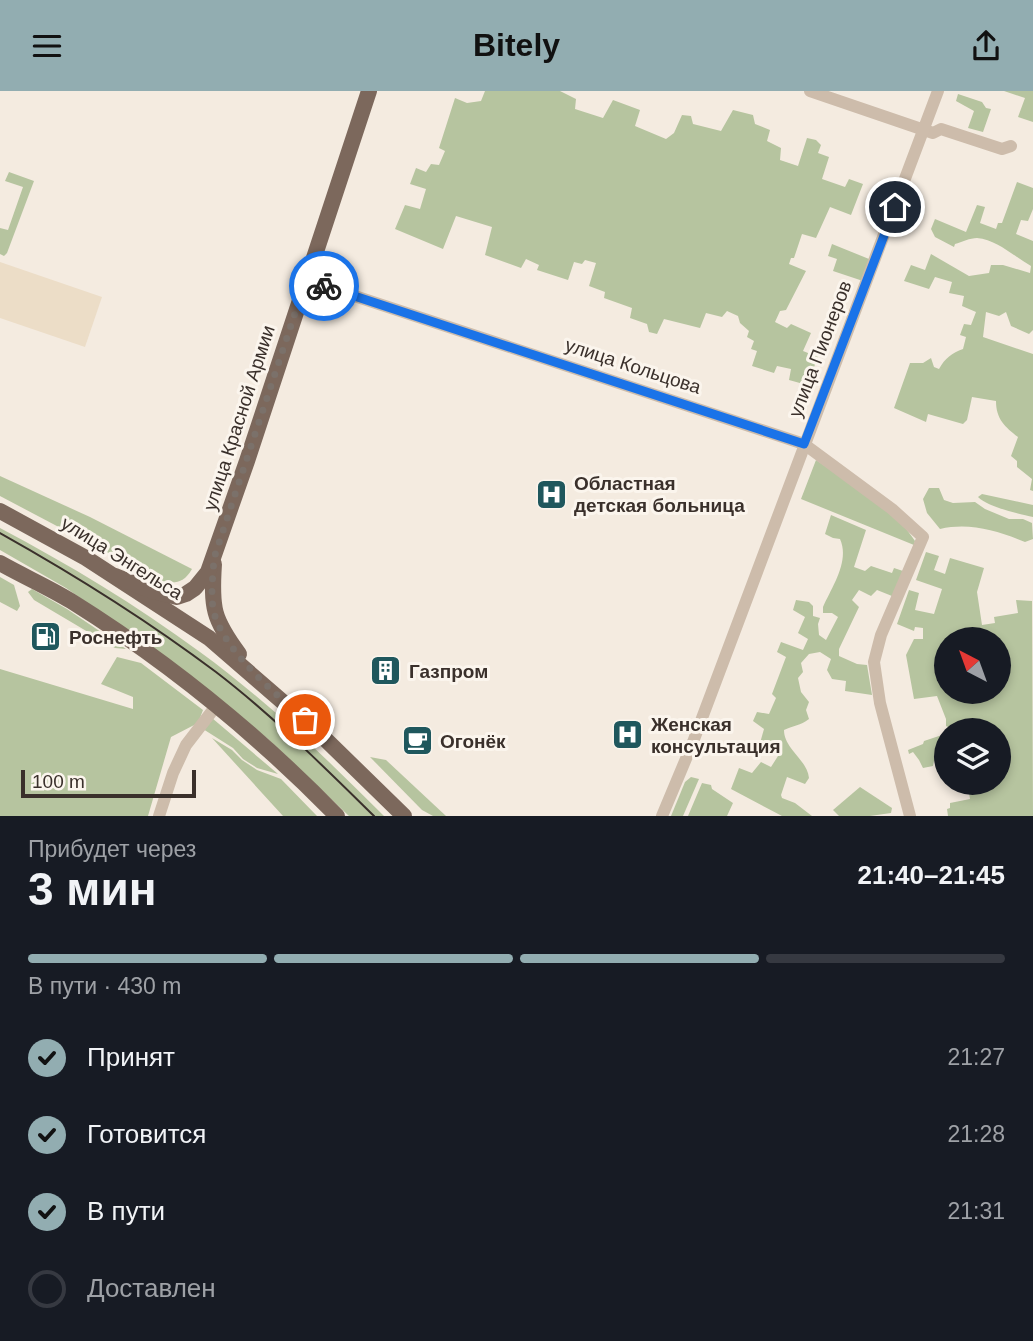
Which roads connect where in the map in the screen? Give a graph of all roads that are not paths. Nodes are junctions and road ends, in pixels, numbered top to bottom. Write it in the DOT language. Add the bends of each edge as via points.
graph roads {
  1 [pos="369,91"];
  2 [pos="810,91"];
  3 [pos="938,91"];
  4 [pos="923,130"];
  5 [pos="1011,146"];
  6 [pos="306,280"];
  7 [pos="804,444"];
  8 [pos="3,514"];
  9 [pos="214,558"];
  10 [pos="0,563"];
  11 [pos="115,576"];
  12 [pos="269,688"];
  13 [pos="216,706"];
  14 [pos="159,816"];
  15 [pos="337,816"];
  16 [pos="404,816"];
  17 [pos="662,816"];
  18 [pos="910,816"];
  1 -- 6 [label="main road, улица Красной Армии"];
  2 -- 4 [label="street"];
  3 -- 4 [label="street, улица Пионеров"];
  4 -- 5 [label="street" via="933,133 941,129 1002,149"];
  4 -- 7 [label="street, улица Пионеров"];
  6 -- 7 [label="street, улица Кольцова"];
  6 -- 9 [label="main road, улица Красной Армии"];
  7 -- 17 [label="street, улица Пионеров"];
  7 -- 18 [label="street, улица Кольцова" via="923,537 874,662"];
  8 -- 11 [label="main road, улица Энгельса"];
  9 -- 11 [label="main road" via="195,588 177,597"];
  9 -- 12 [label="main road" via="212,598 220,629"];
  10 -- 13 [label="main road" via="70,601"];
  11 -- 12 [label="main road, улица Энгельса" via="209,638"];
  12 -- 16 [label="main road, улица Энгельса"];
  13 -- 14 [label="street" via="187,745"];
  13 -- 15 [label="main road" via="292,770"];
}
